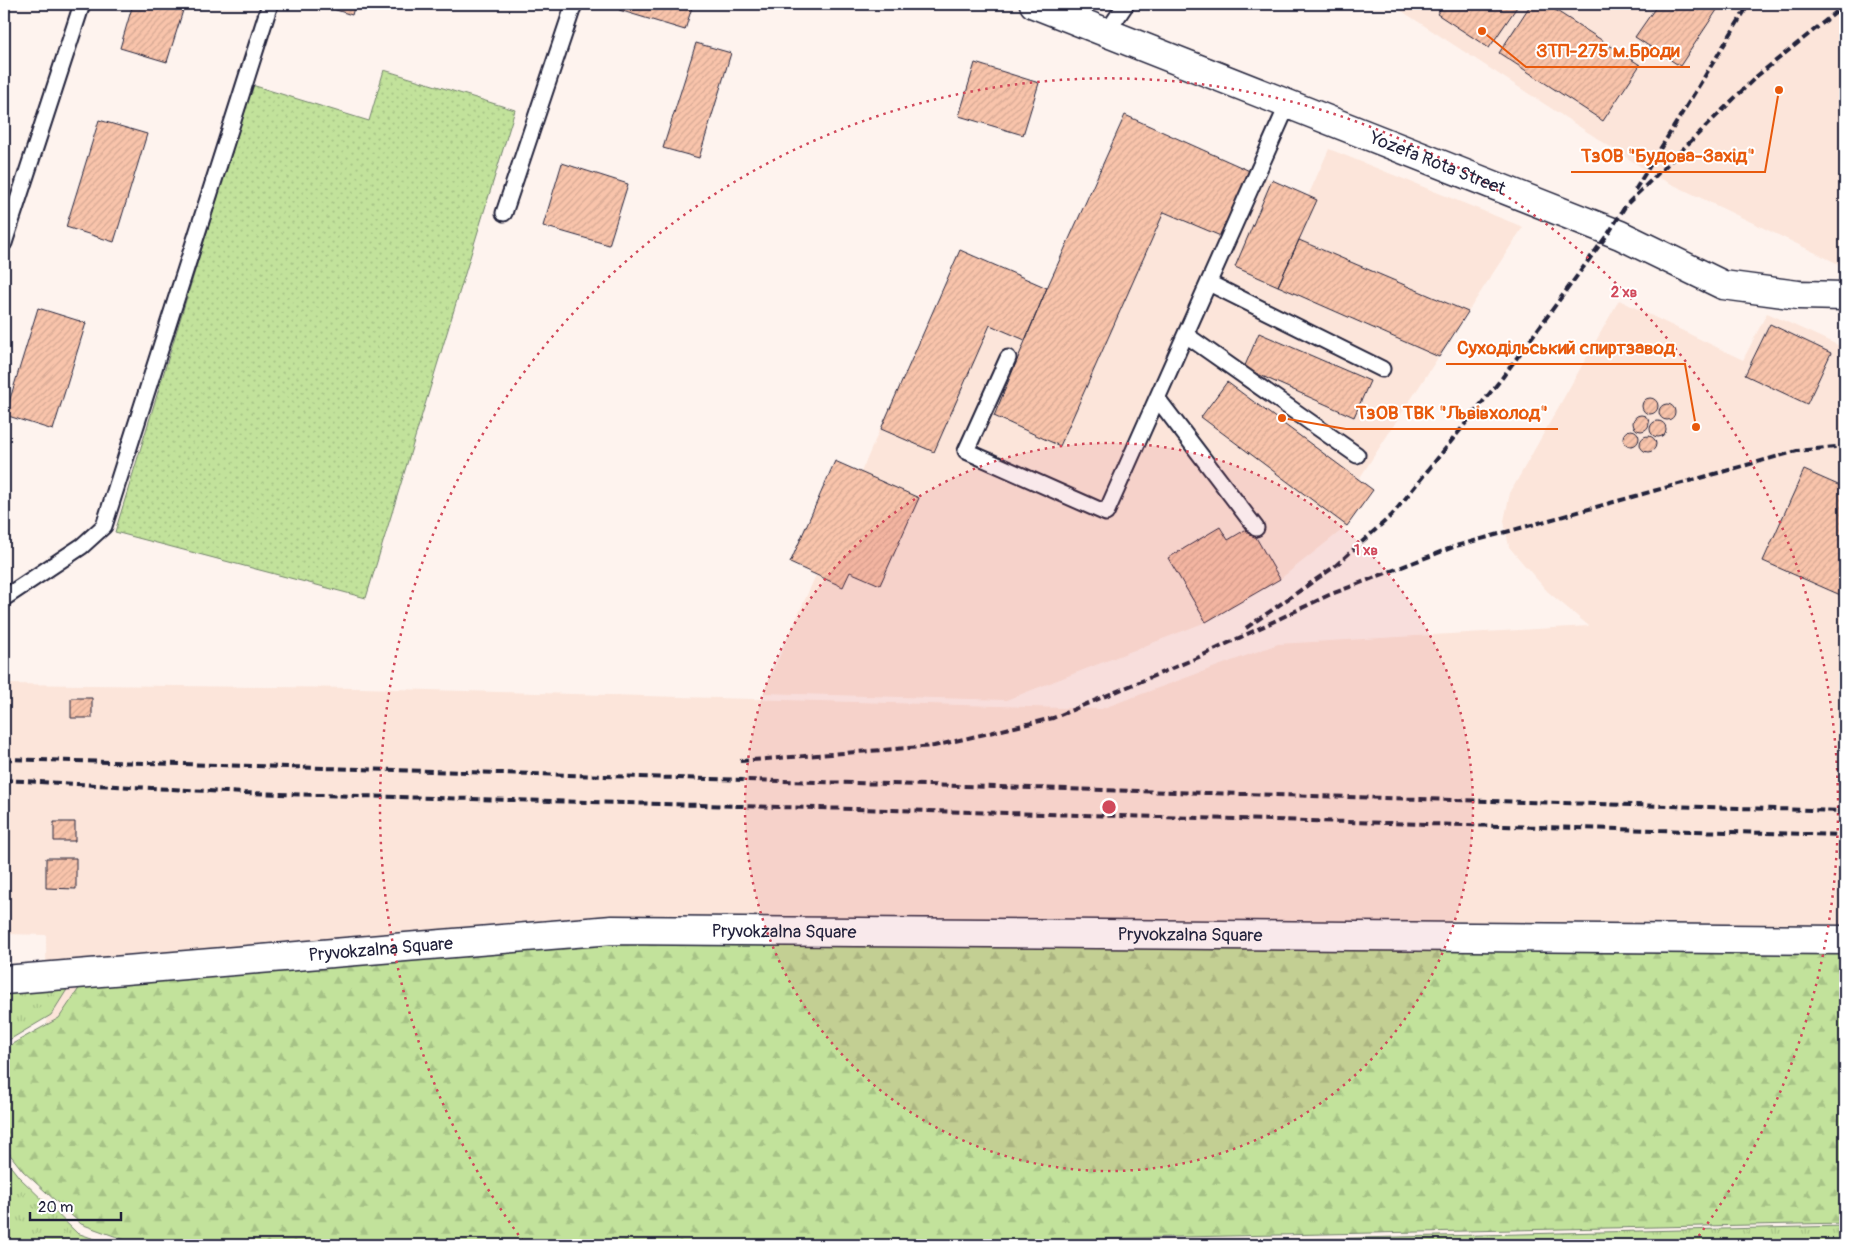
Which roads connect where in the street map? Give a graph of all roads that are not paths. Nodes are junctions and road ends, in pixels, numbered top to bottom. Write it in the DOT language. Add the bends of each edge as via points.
graph roads {
  1 [pos="82,4"];
  2 [pos="270,4"];
  3 [pos="574,4"];
  4 [pos="1034,4"];
  5 [pos="1126,4"];
  6 [pos="1107,32"];
  7 [pos="1288,104"];
  8 [pos="504,212"];
  9 [pos="4,243"];
  10 [pos="1209,283"];
  11 [pos="1845,296"];
  12 [pos="1186,335"];
  13 [pos="1008,358"];
  14 [pos="1382,369"];
  15 [pos="1157,398"];
  16 [pos="1356,454"];
  17 [pos="1256,528"];
  18 [pos="4,598"];
  19 [pos="1845,940"];
  20 [pos="4,980"];
  1 -- 9 [label="lane"];
  2 -- 18 [label="lane" via="104,526 82,546"];
  3 -- 8 [label="lane"];
  4 -- 6 [label="street, Yozefa Rota Street"];
  5 -- 6 [label="lane"];
  6 -- 7 [label="street, Yozefa Rota Street"];
  7 -- 10 [label="lane"];
  7 -- 11 [label="street, Yozefa Rota Street" via="1620,235 1723,285 1798,295"];
  10 -- 12 [label="lane"];
  10 -- 14 [label="lane"];
  12 -- 15 [label="lane"];
  12 -- 16 [label="lane"];
  13 -- 15 [label="lane" via="966,451 1106,513"];
  15 -- 17 [label="lane"];
  19 -- 20 [label="street, Pryvokzalna Square" via="612,930"];
}
